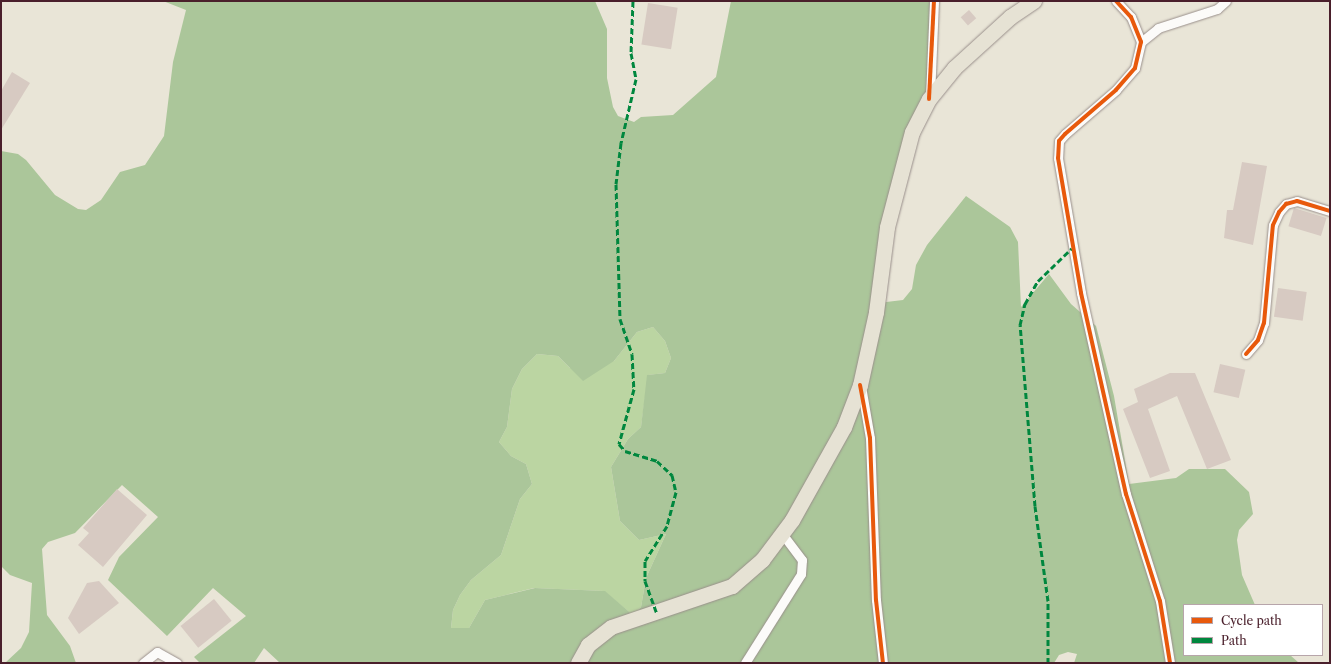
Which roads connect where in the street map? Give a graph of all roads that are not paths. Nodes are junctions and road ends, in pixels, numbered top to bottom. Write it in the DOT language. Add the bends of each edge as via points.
graph roads {
  1 [pos="934,1"];
  2 [pos="1034,1"];
  3 [pos="1116,1"];
  4 [pos="1226,1"];
  5 [pos="1141,42"];
  6 [pos="930,99"];
  7 [pos="1330,211"];
  8 [pos="1246,354"];
  9 [pos="860,385"];
  10 [pos="782,533"];
  11 [pos="142,663"];
  12 [pos="176,663"];
  13 [pos="578,663"];
  14 [pos="745,663"];
  15 [pos="883,663"];
  16 [pos="1170,663"];
  1 -- 6 [label="street"];
  2 -- 6 [label="main road" via="1010,17 954,68"];
  3 -- 5 [label="street" via="1131,17"];
  4 -- 5 [label="street" via="1217,10 1158,28"];
  5 -- 16 [label="street" via="1135,68 1065,134 1058,150 1081,293 1126,494 1160,601"];
  6 -- 9 [label="main road" via="912,132 899,177"];
  7 -- 8 [label="street" via="1297,201 1286,204 1279,212 1273,225 1264,323 1258,340"];
  9 -- 10 [label="main road" via="822,470"];
  9 -- 15 [label="street" via="870,438 876,600"];
  10 -- 13 [label="main road" via="750,573 732,586 611,627 588,645"];
  10 -- 14 [label="street" via="802,560 802,574"];
  11 -- 12 [label="street" via="157,652"];
}
